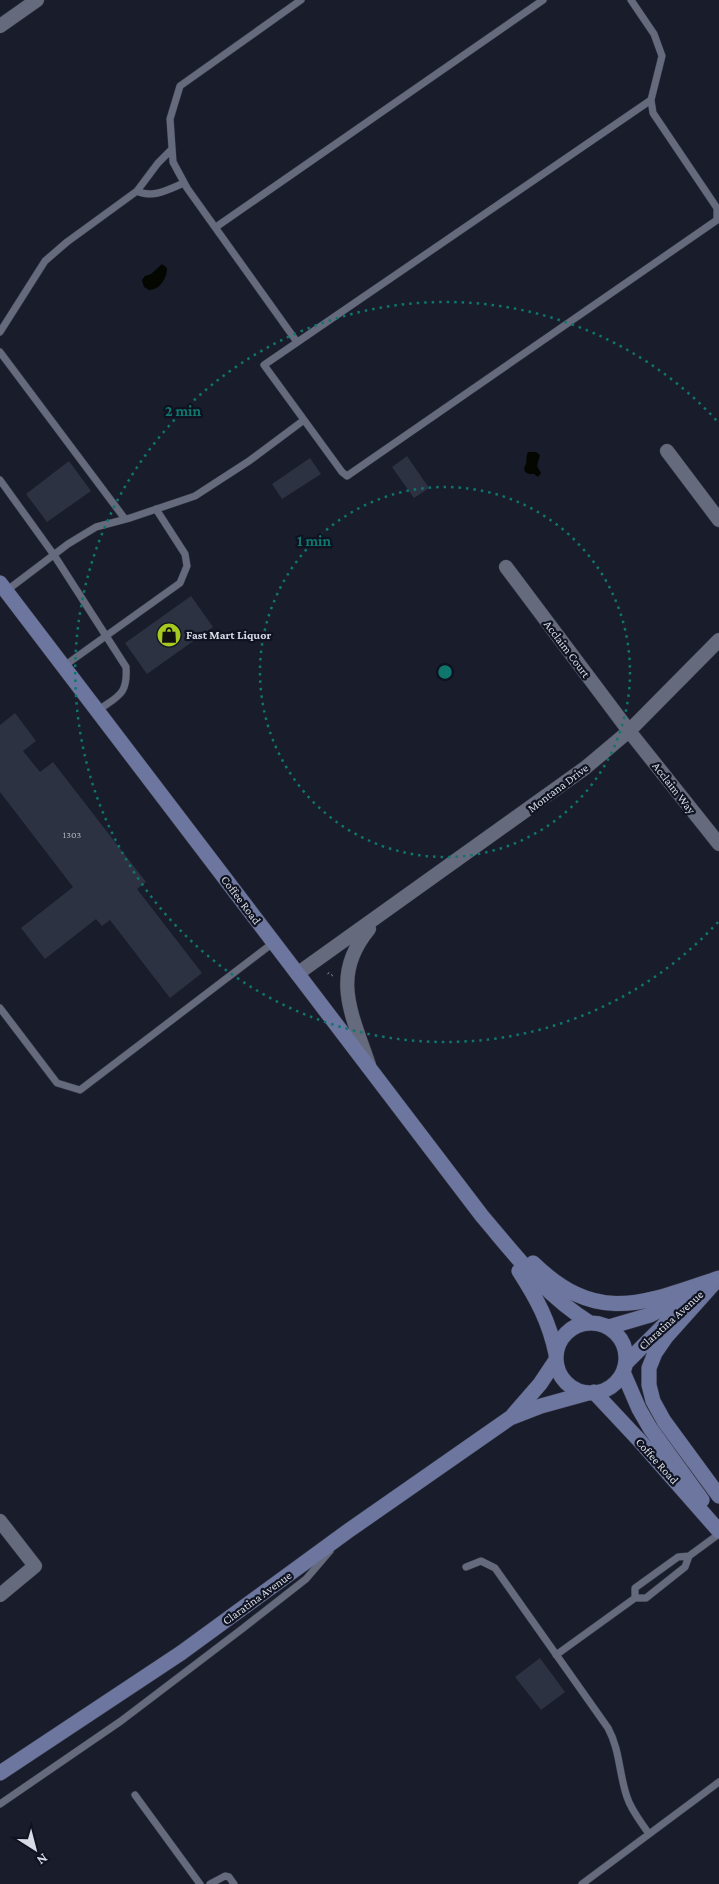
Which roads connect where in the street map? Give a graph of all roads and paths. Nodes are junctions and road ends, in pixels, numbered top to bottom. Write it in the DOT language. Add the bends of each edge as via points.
graph roads {
  1 [pos="37,0"];
  2 [pos="301,0"];
  3 [pos="543,0"];
  4 [pos="631,0"];
  5 [pos="0,26"];
  6 [pos="651,100"];
  7 [pos="172,149"];
  8 [pos="184,183"];
  9 [pos="137,191"];
  10 [pos="216,227"];
  11 [pos="1,327"];
  12 [pos="297,342"];
  13 [pos="0,352"];
  14 [pos="304,420"];
  15 [pos="667,451"];
  16 [pos="0,480"];
  17 [pos="156,509"];
  18 [pos="125,519"];
  19 [pos="719,520"];
  20 [pos="54,555"];
  21 [pos="506,567"];
  22 [pos="2,590"];
  23 [pos="106,636"];
  24 [pos="719,640"];
  25 [pos="64,666"];
  26 [pos="97,711"];
  27 [pos="629,731"];
  28 [pos="719,844"];
  29 [pos="380,915"];
  30 [pos="273,943"];
  31 [pos="297,974"];
  32 [pos="0,1008"];
  33 [pos="371,1071"];
  34 [pos="482,1216"];
  35 [pos="719,1278"];
  36 [pos="590,1323"];
  37 [pos="608,1327"];
  38 [pos="556,1357"];
  39 [pos="624,1368"];
  40 [pos="591,1393"];
  41 [pos="510,1418"];
  42 [pos="719,1496"];
  43 [pos="0,1521"];
  44 [pos="348,1531"];
  45 [pos="719,1531"];
  46 [pos="689,1556"];
  47 [pos="466,1567"];
  48 [pos="0,1595"];
  49 [pos="635,1598"];
  50 [pos="556,1655"];
  51 [pos="0,1773"];
  52 [pos="719,1782"];
  53 [pos="135,1794"];
  54 [pos="0,1804"];
  55 [pos="649,1834"];
  56 [pos="200,1884"];
  57 [pos="210,1884"];
  58 [pos="234,1884"];
  59 [pos="582,1884"];
  1 -- 5 [label="street"];
  2 -- 7 [label="lane" via="180,86 170,119"];
  3 -- 10 [label="lane"];
  4 -- 6 [label="lane" via="654,34 662,56"];
  6 -- 12 [label="lane"];
  6 -- 14 [label="lane" via="653,113 717,208 717,220 347,476"];
  7 -- 8 [label="lane" via="173,162"];
  7 -- 9 [label="lane"];
  8 -- 9 [label="lane" via="161,193 145,195"];
  8 -- 10 [label="lane"];
  9 -- 11 [label="lane" via="45,261"];
  10 -- 12 [label="lane"];
  12 -- 14 [label="lane" via="264,365"];
  13 -- 18 [label="lane"];
  14 -- 17 [label="lane" via="195,496"];
  15 -- 19 [label="street"];
  16 -- 20 [label="lane"];
  17 -- 18 [label="lane"];
  17 -- 23 [label="lane" via="185,554 187,566 180,583"];
  18 -- 20 [label="lane" via="96,527"];
  20 -- 22 [label="lane"];
  20 -- 23 [label="lane"];
  21 -- 27 [label="street, Acclaim Court"];
  22 -- 25 [label="main road, Coffee Road"];
  23 -- 25 [label="lane"];
  23 -- 26 [label="lane" via="126,667 127,681 123,692"];
  24 -- 27 [label="street, Montana Drive"];
  25 -- 26 [label="main road, Coffee Road"];
  26 -- 30 [label="main road, Coffee Road"];
  27 -- 28 [label="street, Acclaim Way"];
  27 -- 29 [label="street, Montana Drive" via="546,798"];
  29 -- 31 [label="street, Montana Drive"];
  29 -- 33 [label="street, Montana Drive" via="360,939 350,958 346,986"];
  30 -- 31 [label="main road, Coffee Road"];
  30 -- 32 [label="lane" via="80,1090 57,1083"];
  31 -- 33 [label="main road, Coffee Road"];
  33 -- 34 [label="main road, Coffee Road"];
  34 -- 35 [label="main road" via="543,1273 564,1288 602,1303 644,1302"];
  34 -- 36 [label="main road, Coffee Road" via="543,1287"];
  34 -- 38 [label="main road, Coffee Road" via="537,1298 548,1321"];
  35 -- 37 [label="main road, Claratina Avenue" via="650,1315"];
  35 -- 39 [label="main road, Claratina Avenue" via="670,1317"];
  35 -- 42 [label="main road" via="655,1353 649,1385 664,1421"];
  36 -- 37 [label="main road"];
  36 -- 38 [label="main road" via="574,1327 565,1334"];
  37 -- 39 [label="main road" via="624,1345 627,1357"];
  38 -- 40 [label="main road" via="561,1375 568,1384"];
  38 -- 41 [label="main road, Claratina Avenue" via="540,1384"];
  39 -- 40 [label="main road" via="619,1380 610,1388"];
  39 -- 45 [label="main road, Coffee Road" via="639,1409 650,1428 699,1494"];
  40 -- 41 [label="main road, Claratina Avenue"];
  40 -- 45 [label="main road, Coffee Road" via="639,1440"];
  41 -- 44 [label="main road, Claratina Avenue"];
  43 -- 48 [label="street" via="35,1566"];
  44 -- 51 [label="main road, Claratina Avenue" via="181,1653"];
  44 -- 54 [label="lane" via="306,1579 271,1607 121,1721"];
  45 -- 46 [label="lane"];
  46 -- 49 [label="lane" via="686,1567 646,1598"];
  46 -- 49 [label="lane" via="678,1556 636,1588"];
  47 -- 50 [label="lane" via="481,1561 495,1568"];
  49 -- 50 [label="lane"];
  50 -- 55 [label="lane" via="615,1741 626,1796"];
  52 -- 55 [label="lane"];
  53 -- 56 [label="lane"];
  55 -- 59 [label="lane"];
  57 -- 58 [label="lane" via="225,1876"];
}
